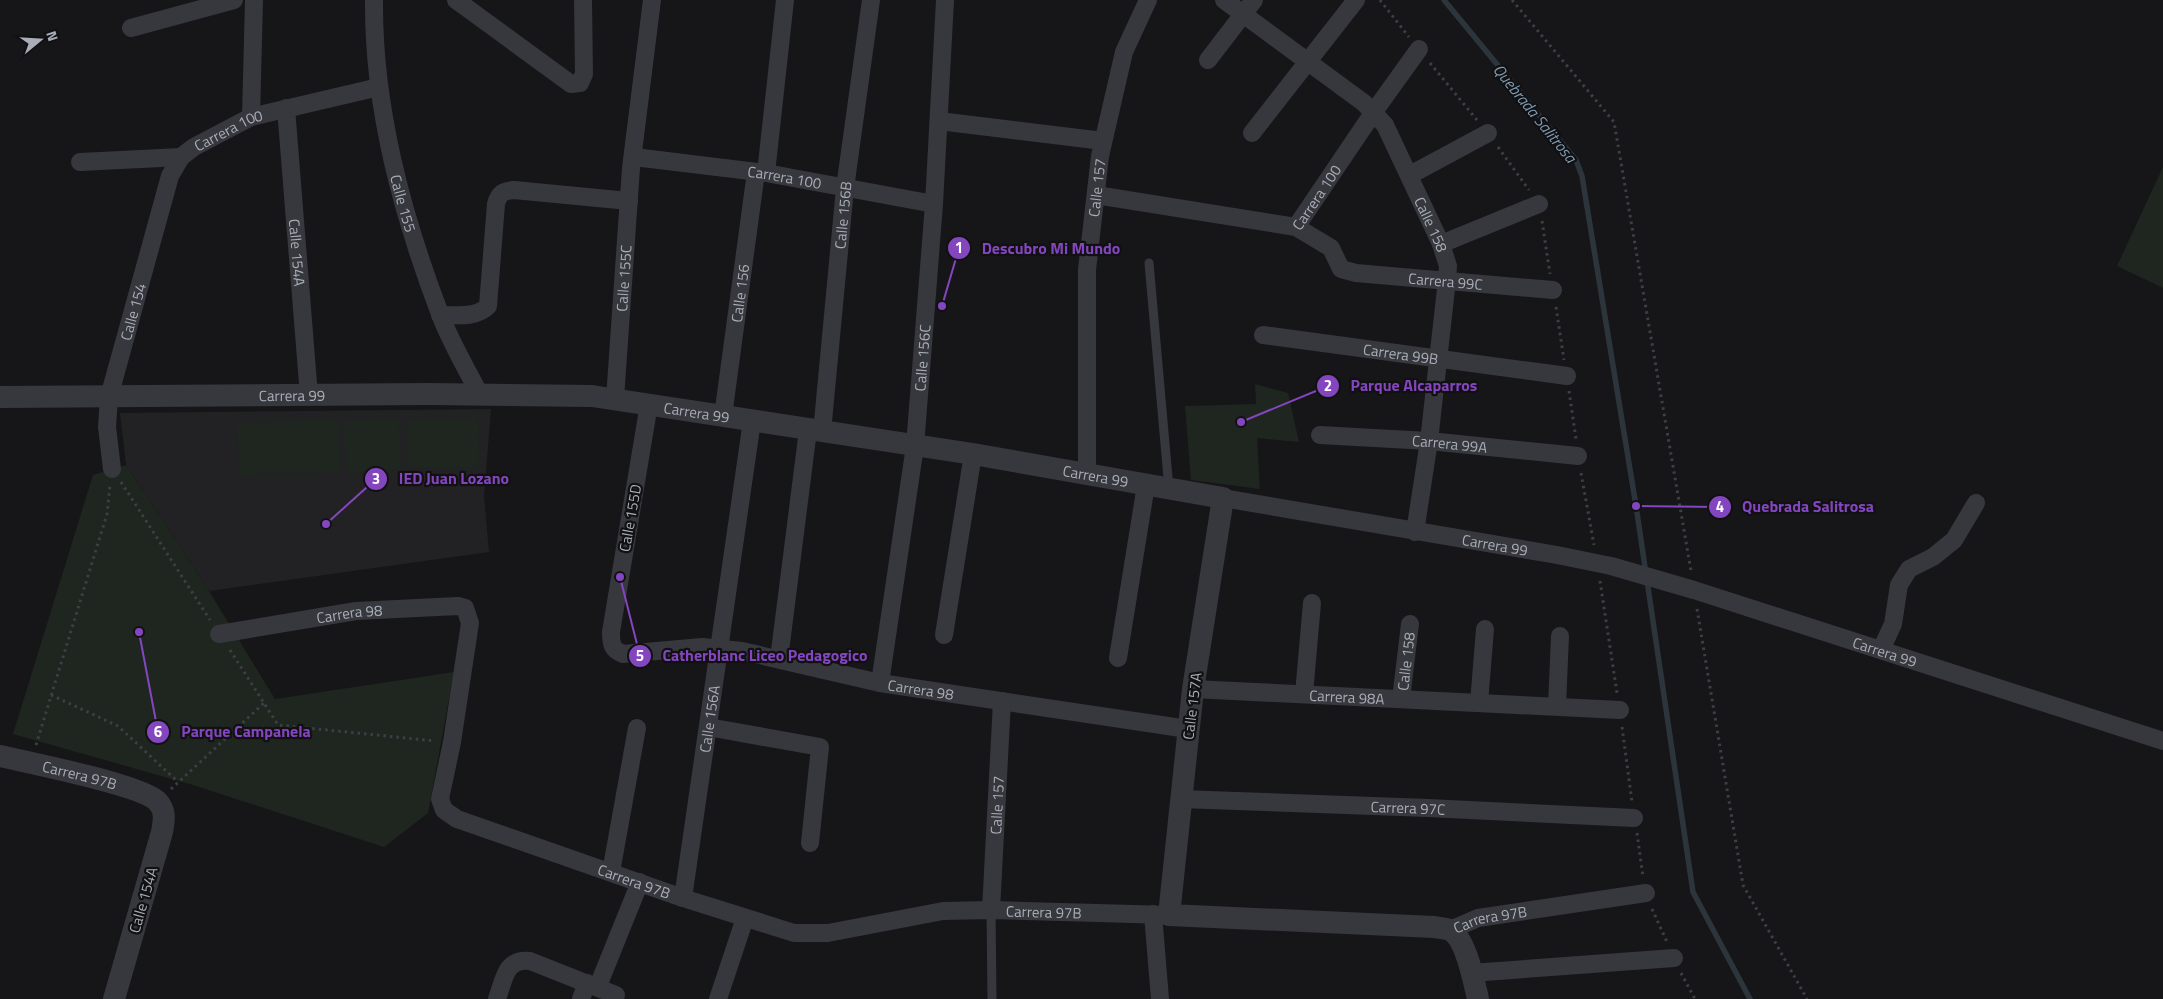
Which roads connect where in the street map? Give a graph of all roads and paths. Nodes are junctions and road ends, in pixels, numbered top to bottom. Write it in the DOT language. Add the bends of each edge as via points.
graph roads {
  1 [pos="234,0"];
  2 [pos="254,0"];
  3 [pos="374,0"];
  4 [pos="456,0"];
  5 [pos="583,0"];
  6 [pos="652,0"];
  7 [pos="785,0"];
  8 [pos="871,0"];
  9 [pos="945,0"];
  10 [pos="1148,0"];
  11 [pos="1224,0"];
  12 [pos="1254,0"];
  13 [pos="1356,0"];
  14 [pos="1380,0"];
  15 [pos="1512,0"];
  16 [pos="474,7"];
  17 [pos="1243,14"];
  18 [pos="131,28"];
  19 [pos="1419,50"];
  20 [pos="1208,60"];
  21 [pos="1308,62"];
  22 [pos="379,87"];
  23 [pos="286,108"];
  24 [pos="1373,113"];
  25 [pos="251,117"];
  26 [pos="939,121"];
  27 [pos="1252,133"];
  28 [pos="1488,133"];
  29 [pos="1103,141"];
  30 [pos="181,157"];
  31 [pos="634,157"];
  32 [pos="80,162"];
  33 [pos="761,172"];
  34 [pos="1410,176"];
  35 [pos="845,188"];
  36 [pos="1096,195"];
  37 [pos="629,201"];
  38 [pos="934,204"];
  39 [pos="1539,204"];
  40 [pos="1296,227"];
  41 [pos="1441,244"];
  42 [pos="1149,263"];
  43 [pos="1447,281"];
  44 [pos="1553,290"];
  45 [pos="440,315"];
  46 [pos="1263,335"];
  47 [pos="1438,359"];
  48 [pos="1567,376"];
  49 [pos="480,395"];
  50 [pos="309,396"];
  51 [pos="0,397"];
  52 [pos="109,397"];
  53 [pos="615,399"];
  54 [pos="649,404"];
  55 [pos="723,416"];
  56 [pos="752,420"];
  57 [pos="815,431"];
  58 [pos="1320,435"];
  59 [pos="1429,441"];
  60 [pos="915,446"];
  61 [pos="973,454"];
  62 [pos="1578,456"];
  63 [pos="112,469"];
  64 [pos="1087,473"];
  65 [pos="1146,485"];
  66 [pos="1169,489"];
  67 [pos="1223,498"];
  68 [pos="1976,503"];
  69 [pos="1415,532"];
  70 [pos="1604,565"];
  71 [pos="1694,590"];
  72 [pos="1312,604"];
  73 [pos="1410,624"];
  74 [pos="1485,630"];
  75 [pos="611,632"];
  76 [pos="220,634"];
  77 [pos="944,635"];
  78 [pos="1560,636"];
  79 [pos="720,649"];
  80 [pos="1881,650"];
  81 [pos="1118,658"];
  82 [pos="779,660"];
  83 [pos="880,683"];
  84 [pos="1193,689"];
  85 [pos="1304,694"];
  86 [pos="51,695"];
  87 [pos="1401,699"];
  88 [pos="1002,701"];
  89 [pos="1479,702"];
  90 [pos="264,703"];
  91 [pos="1557,706"];
  92 [pos="1620,710"];
  93 [pos="708,727"];
  94 [pos="637,728"];
  95 [pos="1188,729"];
  96 [pos="2163,740"];
  97 [pos="0,756"];
  98 [pos="30,763"];
  99 [pos="178,782"];
  100 [pos="1180,799"];
  101 [pos="157,801"];
  102 [pos="1634,818"];
  103 [pos="458,820"];
  104 [pos="810,843"];
  105 [pos="611,872"];
  106 [pos="640,882"];
  107 [pos="1646,892"];
  108 [pos="683,898"];
  109 [pos="991,910"];
  110 [pos="1161,914"];
  111 [pos="744,918"];
  112 [pos="1450,930"];
  113 [pos="1674,958"];
  114 [pos="1471,973"];
  115 [pos="589,989"];
  116 [pos="616,994"];
  117 [pos="114,999"];
  118 [pos="497,999"];
  119 [pos="718,999"];
  120 [pos="992,999"];
  121 [pos="1160,999"];
  122 [pos="1478,999"];
  123 [pos="1695,999"];
  124 [pos="1806,999"];
  1 -- 18 [label="street"];
  2 -- 25 [label="street"];
  3 -- 22 [label="street, Calle 155"];
  4 -- 16 [label="street"];
  5 -- 16 [label="street" via="584,74 580,83 571,84"];
  6 -- 31 [label="street, Calle 155C"];
  7 -- 33 [label="street, Calle 156"];
  8 -- 35 [label="street, Calle 156B"];
  9 -- 26 [label="street, Calle 156C"];
  10 -- 29 [label="street, Calle 157" via="1124,52"];
  11 -- 17 [label="street, Calle 158"];
  12 -- 17 [label="street"];
  13 -- 21 [label="street"];
  14 -- 19 [label="path"];
  15 -- 71 [label="path" via="1614,122"];
  17 -- 20 [label="street"];
  17 -- 21 [label="street, Calle 158"];
  19 -- 24 [label="street, Carrera 100"];
  19 -- 28 [label="path"];
  21 -- 24 [label="street, Calle 158"];
  21 -- 27 [label="street"];
  22 -- 23 [label="street, Carrera 100"];
  22 -- 45 [label="street, Calle 155" via="392,158"];
  23 -- 25 [label="street, Carrera 100"];
  23 -- 50 [label="street, Calle 154A"];
  24 -- 34 [label="street, Calle 158" via="1385,126"];
  24 -- 40 [label="street, Carrera 100"];
  25 -- 30 [label="street, Carrera 100"];
  26 -- 29 [label="street"];
  26 -- 38 [label="street, Calle 156C"];
  28 -- 34 [label="street"];
  28 -- 39 [label="path"];
  29 -- 36 [label="street, Calle 157"];
  30 -- 32 [label="street, Carrera 100"];
  30 -- 52 [label="street, Calle 154" via="170,176"];
  31 -- 33 [label="street, Carrera 100"];
  31 -- 37 [label="street, Calle 155C"];
  33 -- 35 [label="street, Carrera 100"];
  33 -- 55 [label="street, Calle 156"];
  34 -- 41 [label="street, Calle 158"];
  35 -- 38 [label="street, Carrera 100"];
  35 -- 57 [label="street, Calle 156B"];
  36 -- 40 [label="street, Carrera 100"];
  36 -- 64 [label="street, Calle 157" via="1087,270"];
  37 -- 45 [label="street" via="504,191 496,204 488,306 474,314"];
  37 -- 53 [label="street, Calle 155C"];
  38 -- 60 [label="street, Calle 156C"];
  39 -- 41 [label="street"];
  39 -- 44 [label="path"];
  40 -- 43 [label="street, Carrera 99C" via="1330,248 1341,269"];
  41 -- 43 [label="street, Calle 158" via="1448,266"];
  42 -- 66 [label="lane"];
  43 -- 44 [label="street, Carrera 99C"];
  43 -- 47 [label="street, Calle 158"];
  44 -- 48 [label="path"];
  45 -- 49 [label="street, Calle 155"];
  46 -- 47 [label="street, Carrera 99B"];
  47 -- 48 [label="street, Carrera 99B"];
  47 -- 59 [label="street, Calle 158"];
  48 -- 62 [label="path"];
  49 -- 50 [label="street, Carrera 99"];
  49 -- 53 [label="street, Carrera 99"];
  50 -- 52 [label="street, Carrera 99"];
  51 -- 52 [label="street, Carrera 99"];
  52 -- 63 [label="street, Calle 154" via="107,426"];
  53 -- 54 [label="street, Carrera 99"];
  54 -- 55 [label="street, Carrera 99"];
  54 -- 75 [label="street, Calle 155D"];
  55 -- 56 [label="street, Carrera 99"];
  56 -- 57 [label="street, Carrera 99"];
  56 -- 79 [label="street, Calle 156A"];
  57 -- 60 [label="street, Carrera 99"];
  57 -- 82 [label="street, Calle 156B"];
  58 -- 59 [label="street, Carrera 99A"];
  59 -- 62 [label="street, Carrera 99A"];
  59 -- 69 [label="street, Calle 158"];
  60 -- 61 [label="street, Carrera 99"];
  60 -- 83 [label="street, Calle 156C"];
  61 -- 64 [label="street, Carrera 99"];
  61 -- 77 [label="street"];
  62 -- 70 [label="path"];
  63 -- 86 [label="path" via="107,514"];
  64 -- 65 [label="street, Carrera 99"];
  65 -- 66 [label="street, Carrera 99"];
  65 -- 81 [label="street"];
  66 -- 67 [label="street, Carrera 99"];
  67 -- 69 [label="street, Carrera 99"];
  67 -- 84 [label="street, Calle 157A"];
  68 -- 80 [label="street" via="1954,540 1933,557 1909,569 1899,585 1893,624"];
  69 -- 70 [label="street, Carrera 99"];
  70 -- 71 [label="street, Carrera 99"];
  70 -- 92 [label="path"];
  71 -- 80 [label="street, Carrera 99"];
  71 -- 124 [label="path" via="1743,885"];
  72 -- 85 [label="street"];
  73 -- 87 [label="street, Calle 158"];
  74 -- 89 [label="street"];
  75 -- 79 [label="street, Carrera 98" via="611,644 623,654"];
  76 -- 103 [label="street, Carrera 98" via="356,611 465,608 470,623 440,799 444,810"];
  78 -- 91 [label="street"];
  79 -- 82 [label="street, Carrera 98"];
  79 -- 93 [label="street, Calle 156A"];
  80 -- 96 [label="street, Carrera 99"];
  82 -- 83 [label="street, Carrera 98"];
  83 -- 88 [label="street, Carrera 98"];
  84 -- 85 [label="street, Carrera 98A"];
  84 -- 95 [label="street, Calle 157A"];
  85 -- 87 [label="street, Carrera 98A"];
  86 -- 98 [label="path"];
  86 -- 99 [label="path" via="118,726"];
  87 -- 89 [label="street, Carrera 98A"];
  88 -- 95 [label="street, Carrera 98"];
  88 -- 109 [label="street, Calle 157"];
  89 -- 91 [label="street, Carrera 98A"];
  90 -- 99 [label="path"];
  91 -- 92 [label="street, Carrera 98A"];
  92 -- 102 [label="path"];
  93 -- 104 [label="street" via="820,747"];
  93 -- 108 [label="street, Calle 156A"];
  94 -- 105 [label="street"];
  95 -- 100 [label="street, Calle 157A"];
  97 -- 98 [label="street, Carrera 97B"];
  98 -- 101 [label="street, Carrera 97B" via="129,788"];
  99 -- 101 [label="path"];
  100 -- 102 [label="street, Carrera 97C"];
  100 -- 110 [label="street, Calle 157A"];
  101 -- 117 [label="street, Calle 154A" via="164,815 162,832"];
  102 -- 107 [label="path"];
  103 -- 105 [label="street, Carrera 97B"];
  105 -- 106 [label="street, Carrera 97B"];
  106 -- 108 [label="street, Carrera 97B"];
  106 -- 115 [label="street"];
  107 -- 112 [label="street, Carrera 97B" via="1478,918"];
  107 -- 113 [label="path"];
  108 -- 111 [label="street, Carrera 97B"];
  109 -- 110 [label="street, Carrera 97B"];
  109 -- 111 [label="street, Carrera 97B" via="943,911 828,933 794,933"];
  109 -- 120 [label="lane"];
  110 -- 112 [label="street, Carrera 97B"];
  110 -- 121 [label="street, Calle 157A"];
  111 -- 119 [label="street"];
  112 -- 114 [label="street" via="1460,942"];
  113 -- 114 [label="street"];
  113 -- 123 [label="path"];
  114 -- 122 [label="street"];
  115 -- 116 [label="street"];
  115 -- 118 [label="street" via="530,961 520,960 511,965"];
}
